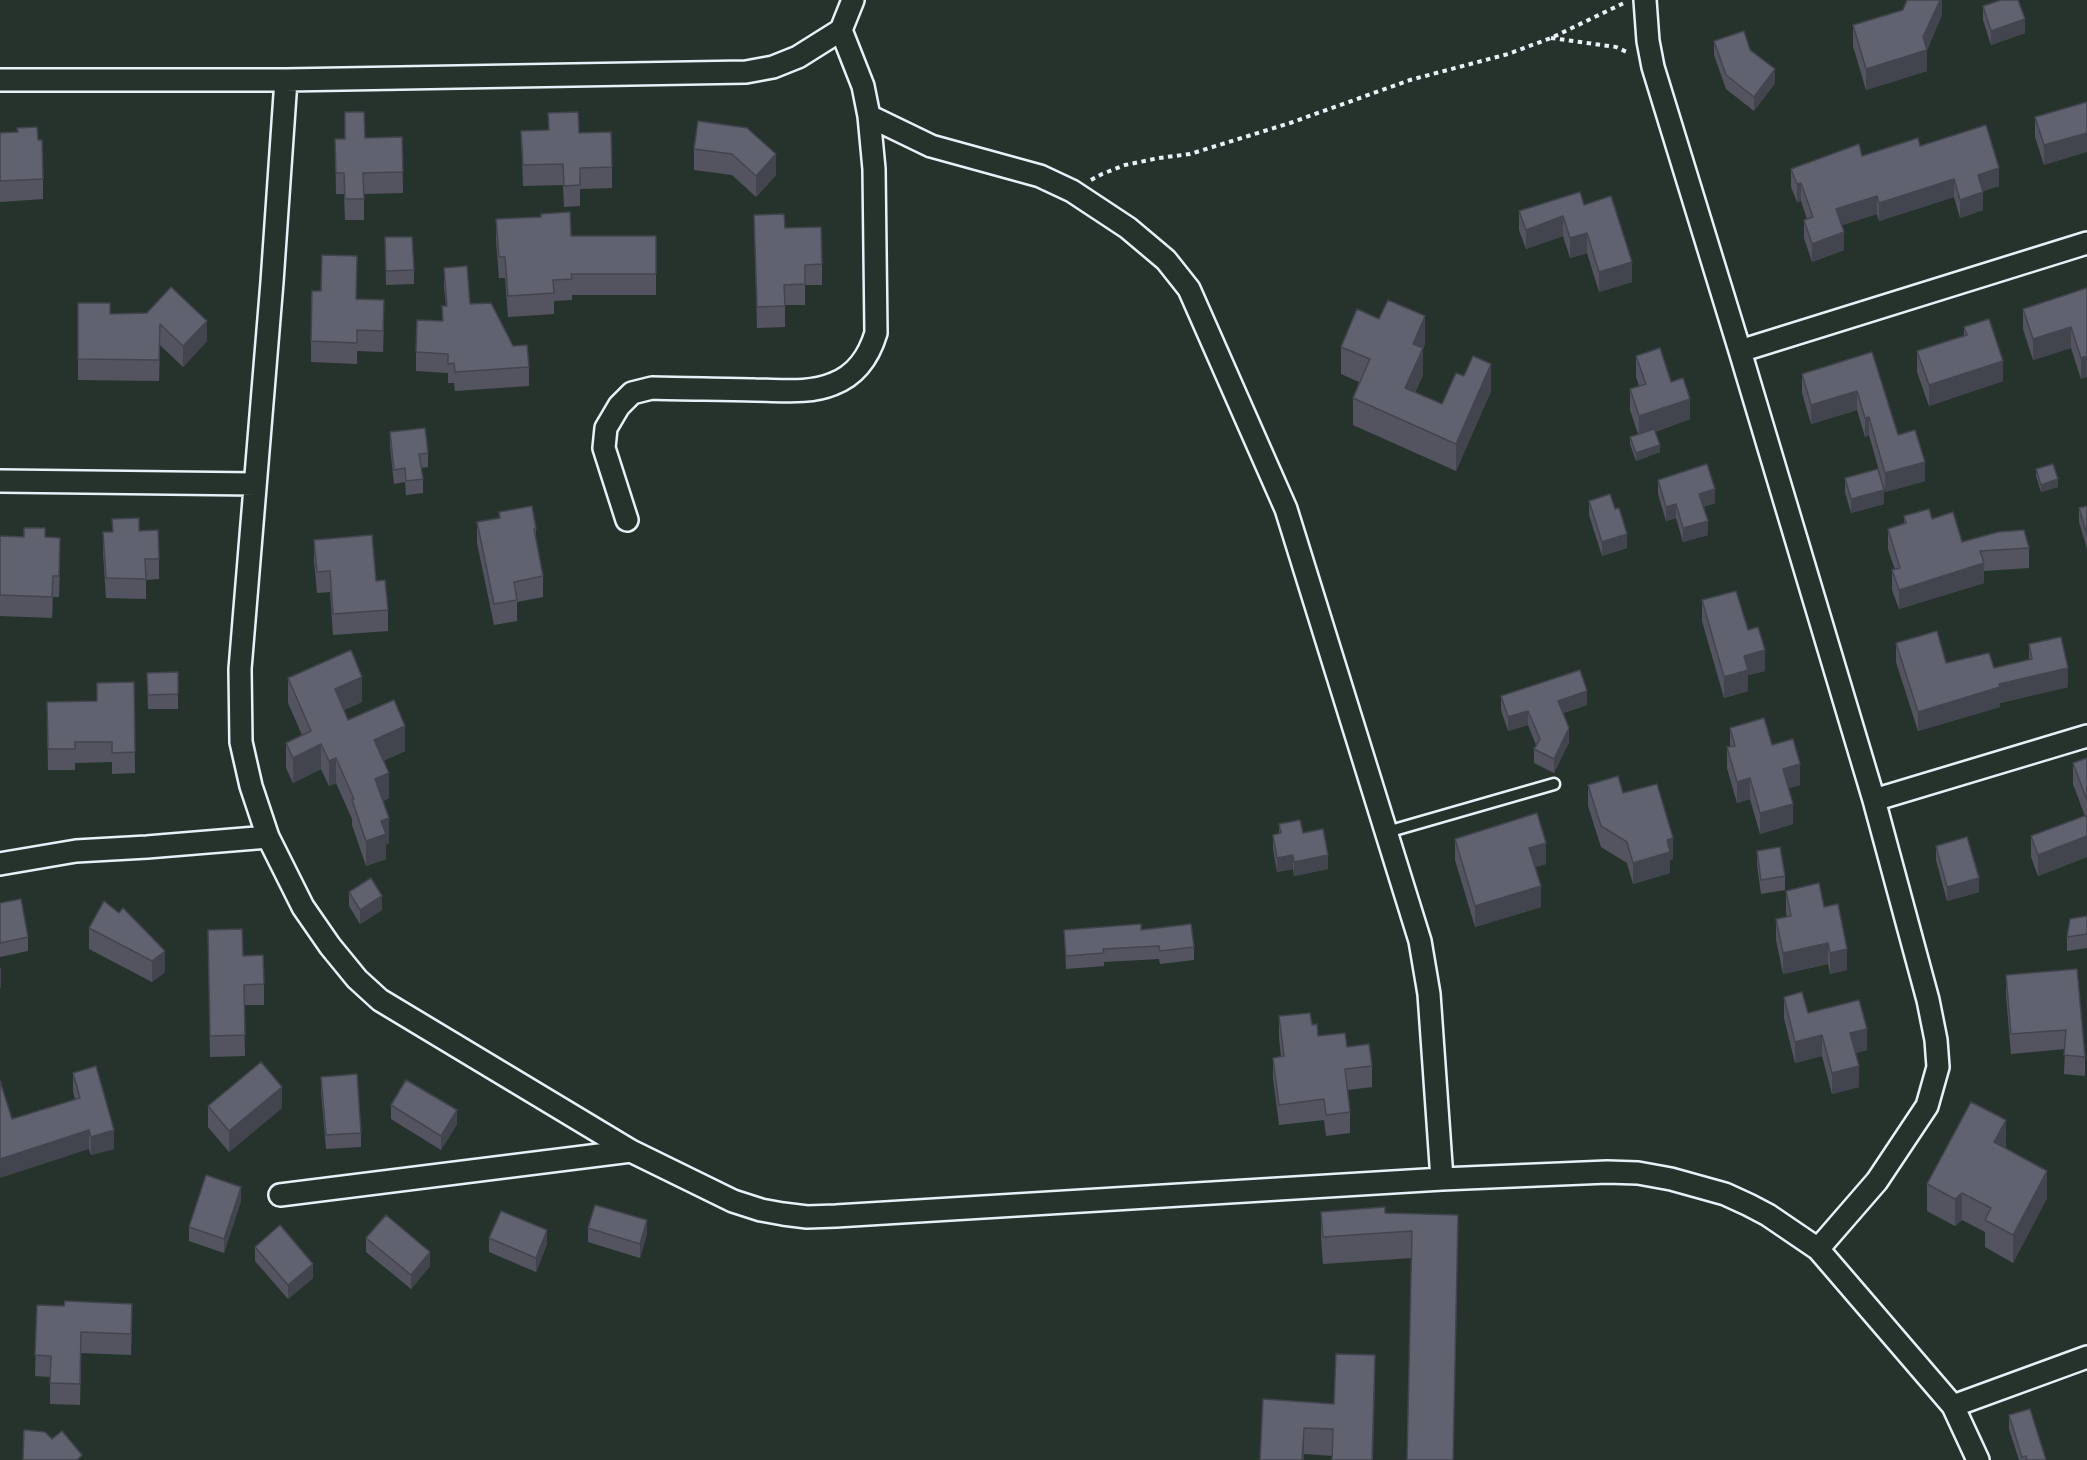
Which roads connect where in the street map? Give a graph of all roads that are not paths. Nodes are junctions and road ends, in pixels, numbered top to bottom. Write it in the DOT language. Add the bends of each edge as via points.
graph roads {
  1 [pos="853,0"];
  2 [pos="1645,0"];
  3 [pos="841,30"];
  4 [pos="0,80"];
  5 [pos="286,80"];
  6 [pos="869,116"];
  7 [pos="2087,243"];
  8 [pos="1740,351"];
  9 [pos="0,481"];
  10 [pos="255,484"];
  11 [pos="627,520"];
  12 [pos="2087,736"];
  13 [pos="1554,784"];
  14 [pos="1874,800"];
  15 [pos="1387,832"];
  16 [pos="268,837"];
  17 [pos="0,864"];
  18 [pos="632,1150"];
  19 [pos="1442,1179"];
  20 [pos="280,1195"];
  21 [pos="1818,1249"];
  22 [pos="2087,1358"];
  23 [pos="1953,1406"];
  24 [pos="1978,1460"];
  1 -- 3 [label="street"];
  2 -- 8 [label="street" via="1653,67"];
  3 -- 5 [label="street" via="798,57 746,72"];
  3 -- 6 [label="street" via="863,86"];
  4 -- 5 [label="street"];
  5 -- 10 [label="street"];
  6 -- 11 [label="street" via="874,169 876,333 872,348 850,375 833,385 807,391 652,388 632,393 619,405 606,428 604,448"];
  6 -- 15 [label="street" via="931,146 1040,176 1072,191 1128,228 1166,260 1189,288 1286,509"];
  7 -- 8 [label="street"];
  8 -- 14 [label="street"];
  9 -- 10 [label="street"];
  10 -- 16 [label="street" via="239,706 241,742"];
  12 -- 14 [label="street"];
  13 -- 15 [label="lane"];
  14 -- 21 [label="street" via="1928,1000 1938,1067 1927,1106 1916,1124 1877,1180"];
  15 -- 19 [label="street" via="1425,967"];
  16 -- 17 [label="street" via="76,851"];
  16 -- 18 [label="street" via="303,907 357,980 380,1000"];
  18 -- 19 [label="street" via="733,1201 807,1217"];
  18 -- 20 [label="street"];
  19 -- 21 [label="street" via="1607,1172 1671,1179 1717,1191 1749,1205"];
  21 -- 23 [label="street"];
  22 -- 23 [label="street"];
  23 -- 24 [label="street"];
}
